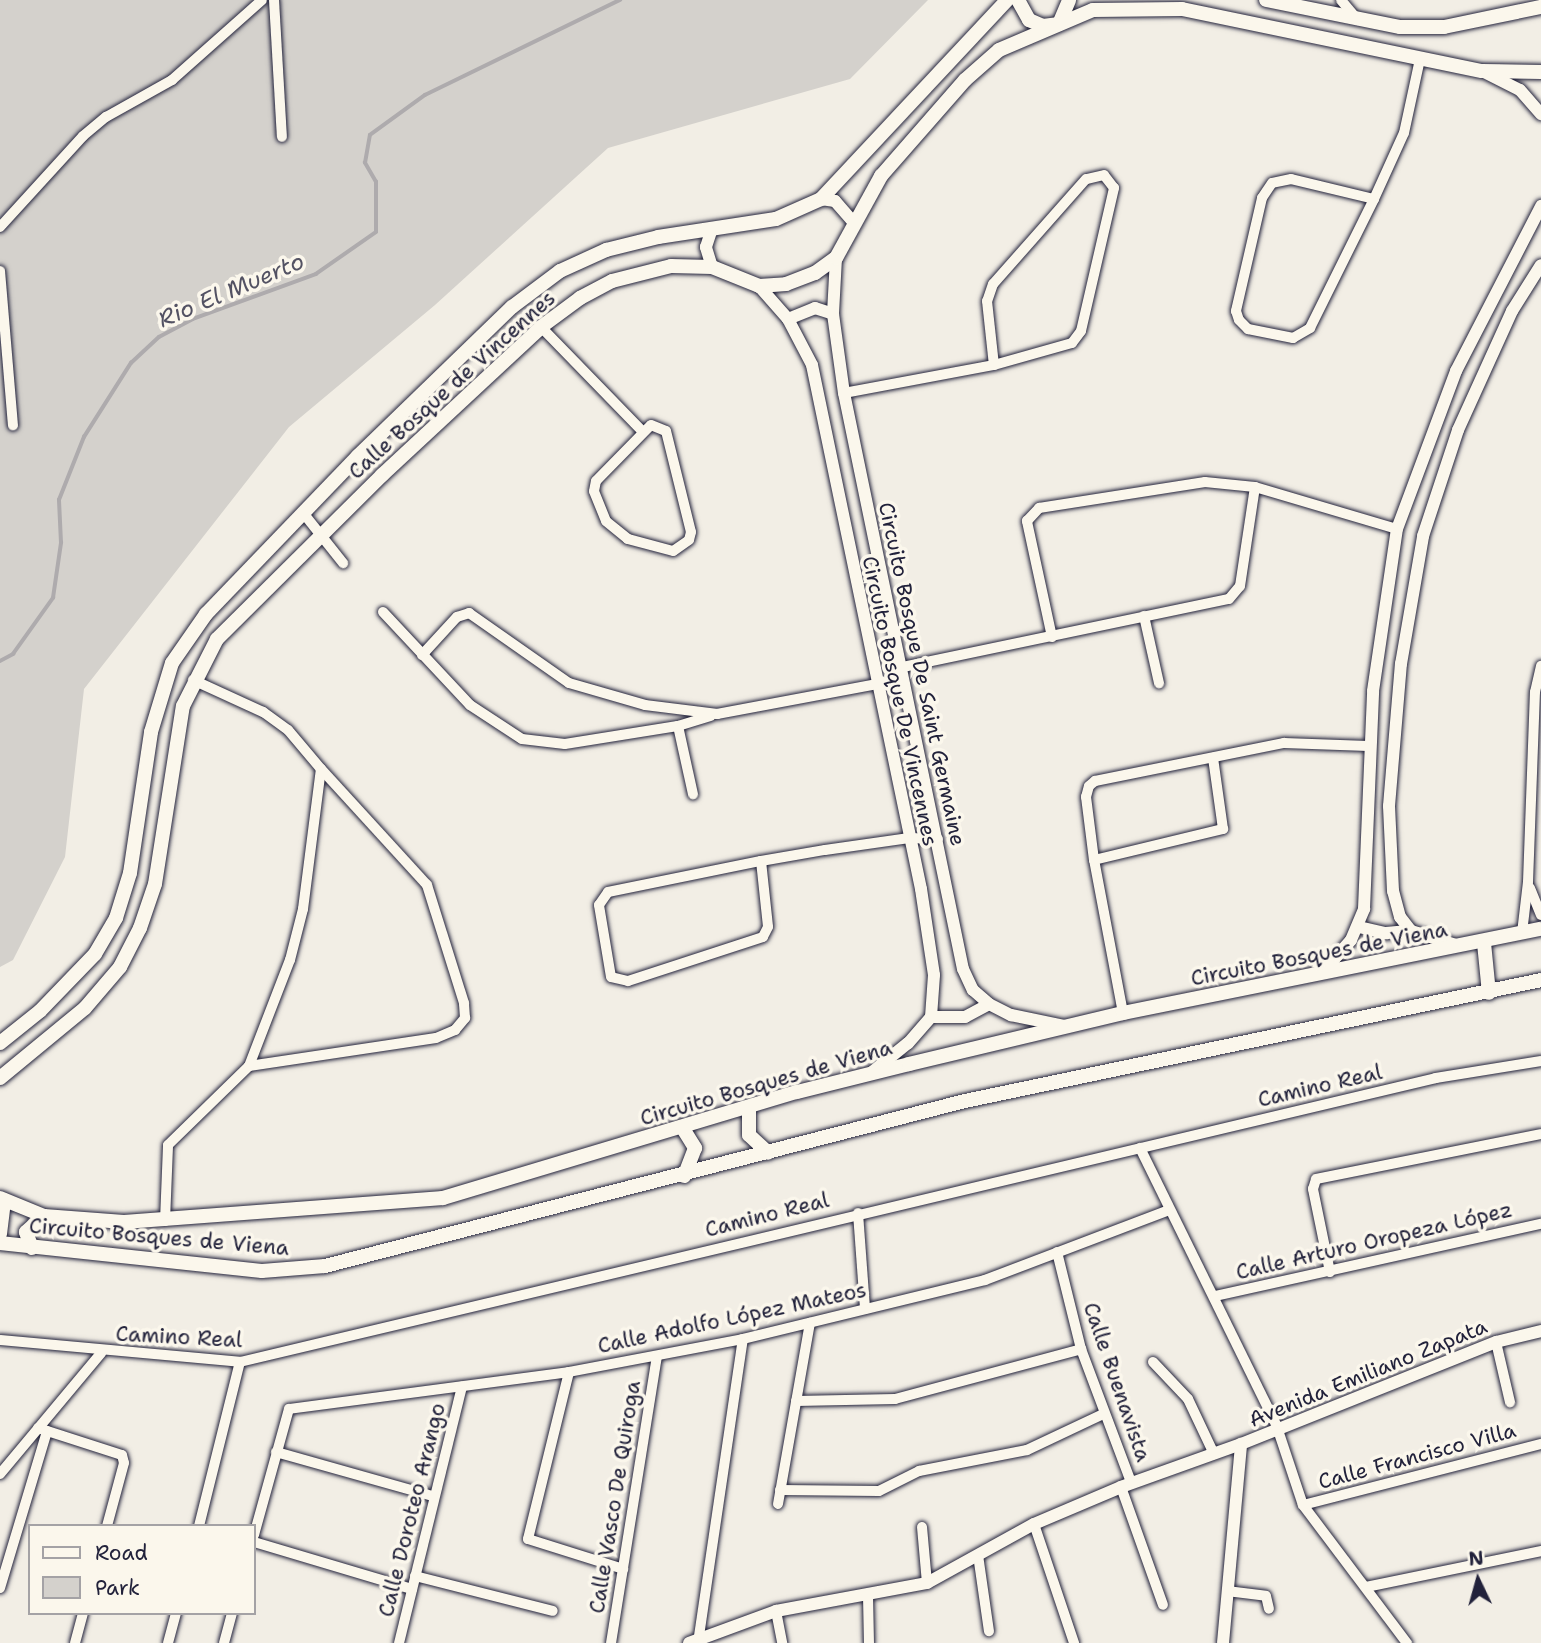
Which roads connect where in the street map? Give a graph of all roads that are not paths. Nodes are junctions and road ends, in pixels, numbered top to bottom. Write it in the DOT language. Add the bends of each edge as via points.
graph roads {
  1 [pos="262,0"];
  2 [pos="274,0"];
  3 [pos="1007,0"];
  4 [pos="1018,0"];
  5 [pos="1069,0"];
  6 [pos="1266,0"];
  7 [pos="1341,0"];
  8 [pos="1541,7"];
  9 [pos="1358,20"];
  10 [pos="1059,24"];
  11 [pos="1420,59"];
  12 [pos="1482,71"];
  13 [pos="1541,72"];
  14 [pos="1541,114"];
  15 [pos="282,137"];
  16 [pos="821,199"];
  17 [pos="1374,199"];
  18 [pos="1541,206"];
  19 [pos="853,222"];
  20 [pos="0,227"];
  21 [pos="712,229"];
  22 [pos="836,258"];
  23 [pos="1541,265"];
  24 [pos="712,267"];
  25 [pos="0,271"];
  26 [pos="759,286"];
  27 [pos="833,314"];
  28 [pos="788,319"];
  29 [pos="541,327"];
  30 [pos="994,365"];
  31 [pos="844,393"];
  32 [pos="13,425"];
  33 [pos="641,430"];
  34 [pos="1255,487"];
  35 [pos="304,514"];
  36 [pos="1397,529"];
  37 [pos="322,533"];
  38 [pos="343,564"];
  39 [pos="383,612"];
  40 [pos="1143,616"];
  41 [pos="1052,637"];
  42 [pos="422,655"];
  43 [pos="1541,666"];
  44 [pos="898,668"];
  45 [pos="192,680"];
  46 [pos="1159,683"];
  47 [pos="877,684"];
  48 [pos="717,714"];
  49 [pos="678,726"];
  50 [pos="1368,746"];
  51 [pos="1213,758"];
  52 [pos="321,768"];
  53 [pos="693,794"];
  54 [pos="909,838"];
  55 [pos="938,839"];
  56 [pos="1094,860"];
  57 [pos="761,861"];
  58 [pos="1528,882"];
  59 [pos="1541,915"];
  60 [pos="1359,927"];
  61 [pos="1541,929"];
  62 [pos="1411,931"];
  63 [pos="1522,933"];
  64 [pos="1484,943"];
  65 [pos="1467,947"];
  66 [pos="1322,973"];
  67 [pos="1541,980"];
  68 [pos="1489,993"];
  69 [pos="989,1004"];
  70 [pos="1123,1013"];
  71 [pos="931,1017"];
  72 [pos="1071,1027"];
  73 [pos="0,1043"];
  74 [pos="1541,1060"];
  75 [pos="249,1066"];
  76 [pos="871,1074"];
  77 [pos="0,1078"];
  78 [pos="749,1107"];
  79 [pos="682,1127"];
  80 [pos="1541,1134"];
  81 [pos="1140,1148"];
  82 [pos="768,1153"];
  83 [pos="684,1176"];
  84 [pos="2,1199"];
  85 [pos="1169,1210"];
  86 [pos="858,1213"];
  87 [pos="44,1216"];
  88 [pos="165,1221"];
  89 [pos="1541,1224"];
  90 [pos="0,1234"];
  91 [pos="0,1243"];
  92 [pos="32,1248"];
  93 [pos="1057,1252"];
  94 [pos="1330,1272"];
  95 [pos="1215,1296"];
  96 [pos="865,1309"];
  97 [pos="810,1323"];
  98 [pos="1541,1331"];
  99 [pos="743,1339"];
  100 [pos="0,1340"];
  101 [pos="1496,1342"];
  102 [pos="1081,1349"];
  103 [pos="101,1353"];
  104 [pos="657,1357"];
  105 [pos="240,1362"];
  106 [pos="1153,1362"];
  107 [pos="569,1372"];
  108 [pos="462,1387"];
  109 [pos="796,1401"];
  110 [pos="1510,1402"];
  111 [pos="1103,1413"];
  112 [pos="1277,1427"];
  113 [pos="42,1430"];
  114 [pos="1241,1444"];
  115 [pos="1541,1444"];
  116 [pos="276,1452"];
  117 [pos="1214,1454"];
  118 [pos="0,1474"];
  119 [pos="1126,1485"];
  120 [pos="780,1490"];
  121 [pos="433,1496"];
  122 [pos="778,1504"];
  123 [pos="1303,1505"];
  124 [pos="108,1524"];
  125 [pos="200,1524"];
  126 [pos="1034,1524"];
  127 [pos="256,1527"];
  128 [pos="922,1527"];
  129 [pos="256,1543"];
  130 [pos="1541,1551"];
  131 [pos="978,1555"];
  132 [pos="624,1569"];
  133 [pos="415,1576"];
  134 [pos="927,1583"];
  135 [pos="1366,1587"];
  136 [pos="0,1588"];
  137 [pos="411,1590"];
  138 [pos="1227,1591"];
  139 [pos="868,1596"];
  140 [pos="1163,1605"];
  141 [pos="1269,1609"];
  142 [pos="553,1611"];
  143 [pos="776,1611"];
  144 [pos="82,1615"];
  145 [pos="175,1615"];
  146 [pos="231,1615"];
  147 [pos="989,1632"];
  148 [pos="694,1640"];
  149 [pos="75,1643"];
  150 [pos="168,1643"];
  151 [pos="223,1643"];
  152 [pos="399,1643"];
  153 [pos="611,1643"];
  154 [pos="782,1643"];
  155 [pos="869,1643"];
  156 [pos="1074,1643"];
  157 [pos="1223,1643"];
  158 [pos="1407,1643"];
  1 -- 20 [label="street" via="172,80 106,117 83,136"];
  2 -- 15 [label="street"];
  3 -- 16 [label="main road, Calle Bosque de Vincennes"];
  4 -- 10 [label="main road" via="1029,20 1043,26"];
  5 -- 10 [label="main road"];
  6 -- 9 [label="main road"];
  7 -- 9 [label="street"];
  8 -- 9 [label="main road" via="1444,27 1400,27"];
  10 -- 11 [label="main road" via="1093,10 1182,9"];
  10 -- 19 [label="main road" via="999,50 965,80 881,176"];
  11 -- 12 [label="main road"];
  11 -- 17 [label="street" via="1404,132"];
  12 -- 13 [label="main road"];
  12 -- 14 [label="street" via="1520,90"];
  16 -- 19 [label="street" via="835,201"];
  16 -- 21 [label="main road, Calle Bosque de Vincennes" via="776,219"];
  17 -- 17 [label="street" via="1302,335 1293,338 1248,329 1239,320 1236,311 1262,198 1272,183 1291,179"];
  18 -- 36 [label="street" via="1456,371"];
  19 -- 22 [label="main road"];
  21 -- 24 [label="street" via="706,247"];
  21 -- 35 [label="main road, Calle Bosque de Vincennes" via="606,250 560,271 512,307"];
  22 -- 26 [label="main road, Calle Bosque de Vincennes" via="815,273 786,284"];
  22 -- 27 [label="street, Circuito Bosque De Saint Germaine"];
  23 -- 62 [label="street" via="1489,357 1458,430 1423,536 1401,664 1389,806 1393,891 1400,918"];
  24 -- 26 [label="main road, Calle Bosque de Vincennes"];
  24 -- 29 [label="main road, Calle Bosque de Vincennes" via="671,266 612,281"];
  25 -- 32 [label="street"];
  26 -- 28 [label="street, Circuito Bosque De Vincennes"];
  27 -- 28 [label="street" via="815,308"];
  27 -- 31 [label="street, Circuito Bosque De Saint Germaine"];
  28 -- 47 [label="street, Circuito Bosque De Vincennes" via="812,365"];
  29 -- 33 [label="street"];
  29 -- 37 [label="main road, Calle Bosque de Vincennes"];
  30 -- 30 [label="street" via="1066,346 1078,338 1114,188 1104,175 1087,179 993,284 987,301"];
  30 -- 31 [label="street"];
  31 -- 44 [label="street, Circuito Bosque De Saint Germaine"];
  33 -- 33 [label="street" via="596,481 596,500 606,521 628,539 673,551 689,540 691,532 666,431 659,425"];
  34 -- 36 [label="street"];
  34 -- 40 [label="street" via="1237,594"];
  34 -- 41 [label="street" via="1189,481 1031,513 1027,521"];
  35 -- 37 [label="street"];
  35 -- 73 [label="main road, Calle Bosque de Vincennes" via="206,614 173,663 151,732 130,873 116,918 95,954"];
  36 -- 50 [label="street"];
  37 -- 38 [label="street"];
  37 -- 45 [label="main road, Calle Bosque de Vincennes" via="217,639"];
  39 -- 42 [label="street"];
  40 -- 41 [label="street"];
  40 -- 46 [label="street"];
  41 -- 44 [label="street"];
  42 -- 48 [label="street" via="457,617 469,612 569,683 645,705"];
  42 -- 49 [label="street" via="470,705 522,739 565,744"];
  43 -- 58 [label="street" via="1535,692"];
  44 -- 55 [label="street, Circuito Bosque De Saint Germaine"];
  45 -- 52 [label="street" via="263,712 288,730"];
  45 -- 77 [label="main road, Calle Bosque de Vincennes" via="183,706 155,884 140,928 120,967 85,1008"];
  47 -- 48 [label="street"];
  47 -- 54 [label="street, Circuito Bosque De Vincennes"];
  48 -- 49 [label="street"];
  49 -- 53 [label="street"];
  50 -- 51 [label="street" via="1301,741"];
  50 -- 60 [label="street" via="1367,866"];
  51 -- 56 [label="street" via="1095,780 1086,797"];
  51 -- 56 [label="street" via="1223,829"];
  52 -- 75 [label="street" via="303,909 290,960"];
  52 -- 75 [label="street" via="427,885 465,1018 455,1030 436,1038"];
  54 -- 55 [label="street"];
  54 -- 57 [label="street"];
  54 -- 71 [label="street, Circuito Bosque De Vincennes" via="934,975"];
  55 -- 69 [label="street, Circuito Bosque De Saint Germaine" via="963,969 973,990"];
  56 -- 70 [label="street"];
  57 -- 57 [label="street" via="601,897 611,977 619,982 688,964 768,933"];
  58 -- 59 [label="street"];
  58 -- 63 [label="street"];
  60 -- 62 [label="street" via="1386,933"];
  60 -- 66 [label="street"];
  61 -- 63 [label="main road, Circuito Bosques de Viena"];
  62 -- 65 [label="street"];
  63 -- 64 [label="main road, Circuito Bosques de Viena"];
  64 -- 65 [label="main road, Circuito Bosques de Viena"];
  64 -- 68 [label="main road"];
  65 -- 66 [label="main road, Circuito Bosques de Viena"];
  66 -- 70 [label="main road, Circuito Bosques de Viena"];
  67 -- 68 [label="main road, Circuito Bosques de Viena"];
  68 -- 82 [label="main road, Circuito Bosques de Viena" via="965,1101"];
  69 -- 71 [label="street" via="965,1017"];
  69 -- 72 [label="street, Circuito Bosque De Saint Germaine" via="1011,1015"];
  70 -- 72 [label="main road, Circuito Bosques de Viena"];
  71 -- 76 [label="street"];
  72 -- 76 [label="main road, Circuito Bosques de Viena"];
  74 -- 81 [label="street, Camino Real" via="1436,1078"];
  75 -- 88 [label="street" via="168,1145"];
  76 -- 78 [label="main road, Circuito Bosques de Viena"];
  78 -- 79 [label="main road, Circuito Bosques de Viena"];
  78 -- 82 [label="main road" via="749,1135"];
  79 -- 83 [label="main road" via="695,1147"];
  79 -- 88 [label="main road, Circuito Bosques de Viena" via="443,1198"];
  80 -- 94 [label="street" via="1316,1179 1313,1189"];
  81 -- 85 [label="street"];
  81 -- 86 [label="street, Camino Real"];
  82 -- 83 [label="main road, Circuito Bosques de Viena"];
  83 -- 92 [label="main road, Circuito Bosques de Viena" via="293,1271"];
  84 -- 87 [label="main road, Circuito Bosques de Viena"];
  84 -- 90 [label="main road"];
  85 -- 93 [label="street, Calle Adolfo López Mateos"];
  85 -- 95 [label="street"];
  86 -- 96 [label="street"];
  86 -- 105 [label="street, Camino Real"];
  87 -- 88 [label="main road, Circuito Bosques de Viena" via="100,1222"];
  87 -- 92 [label="main road" via="26,1232"];
  89 -- 94 [label="street, Calle Arturo Oropeza López"];
  91 -- 92 [label="main road, Circuito Bosques de Viena"];
  93 -- 96 [label="street, Calle Adolfo López Mateos" via="985,1280"];
  93 -- 102 [label="street, Calle Buenavista"];
  94 -- 95 [label="street, Calle Arturo Oropeza López"];
  95 -- 112 [label="street"];
  96 -- 97 [label="street, Calle Adolfo López Mateos"];
  97 -- 99 [label="street, Calle Adolfo López Mateos"];
  97 -- 109 [label="street"];
  98 -- 101 [label="street, Avenida Emiliano Zapata"];
  99 -- 104 [label="street, Calle Adolfo López Mateos"];
  99 -- 148 [label="street"];
  100 -- 103 [label="street, Camino Real"];
  101 -- 110 [label="street"];
  101 -- 112 [label="street, Avenida Emiliano Zapata"];
  102 -- 109 [label="street" via="882,1401"];
  102 -- 111 [label="street, Calle Buenavista"];
  103 -- 105 [label="street, Camino Real"];
  103 -- 113 [label="street"];
  104 -- 107 [label="street, Calle Adolfo López Mateos"];
  104 -- 132 [label="street, Calle Vasco De Quiroga"];
  105 -- 125 [label="street"];
  106 -- 117 [label="street" via="1188,1399"];
  107 -- 108 [label="street, Calle Adolfo López Mateos"];
  107 -- 132 [label="street" via="528,1539"];
  108 -- 116 [label="street, Calle Adolfo López Mateos" via="289,1409"];
  108 -- 121 [label="street, Calle Doroteo Arango"];
  109 -- 120 [label="street"];
  111 -- 119 [label="street, Calle Buenavista"];
  111 -- 120 [label="street" via="1042,1444 919,1471 879,1491"];
  112 -- 114 [label="street, Avenida Emiliano Zapata"];
  112 -- 123 [label="street"];
  113 -- 118 [label="street"];
  113 -- 124 [label="street" via="122,1455 124,1464"];
  113 -- 136 [label="street"];
  114 -- 117 [label="street"];
  114 -- 138 [label="street, Avenida Emiliano Zapata"];
  115 -- 123 [label="street, Calle Francisco Villa"];
  116 -- 121 [label="street"];
  116 -- 127 [label="street"];
  117 -- 119 [label="street"];
  119 -- 126 [label="street"];
  119 -- 140 [label="street, Calle Buenavista"];
  120 -- 122 [label="street"];
  121 -- 133 [label="street, Calle Doroteo Arango"];
  123 -- 135 [label="street"];
  126 -- 131 [label="street"];
  126 -- 156 [label="street"];
  128 -- 134 [label="street"];
  129 -- 137 [label="street"];
  130 -- 135 [label="street"];
  131 -- 134 [label="street"];
  131 -- 147 [label="street"];
  132 -- 153 [label="street, Calle Vasco De Quiroga"];
  133 -- 137 [label="street, Calle Doroteo Arango"];
  133 -- 142 [label="street"];
  134 -- 139 [label="street"];
  135 -- 158 [label="street"];
  137 -- 152 [label="street, Calle Doroteo Arango"];
  138 -- 141 [label="street" via="1266,1596"];
  138 -- 157 [label="street, Avenida Emiliano Zapata"];
  139 -- 143 [label="street"];
  139 -- 155 [label="street"];
  143 -- 148 [label="street"];
  143 -- 154 [label="street"];
  144 -- 149 [label="street"];
  145 -- 150 [label="street"];
  146 -- 151 [label="street"];
}
